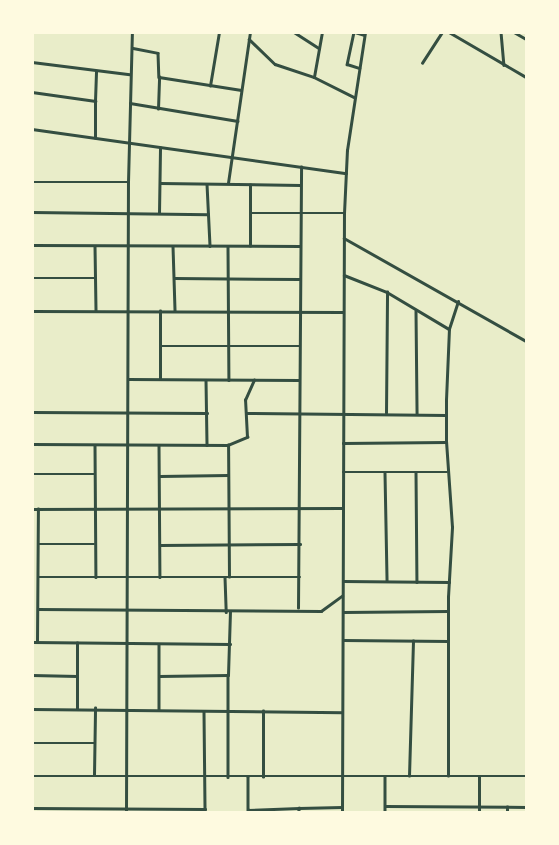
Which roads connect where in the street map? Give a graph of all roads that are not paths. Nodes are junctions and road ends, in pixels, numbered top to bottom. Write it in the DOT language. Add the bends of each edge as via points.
graph roads {
  1 [pos="132,32"];
  2 [pos="219,32"];
  3 [pos="250,32"];
  4 [pos="294,32"];
  5 [pos="322,32"];
  6 [pos="355,32"];
  7 [pos="442,32"];
  8 [pos="449,32"];
  9 [pos="502,32"];
  10 [pos="514,32"];
  11 [pos="364,34"];
  12 [pos="249,39"];
  13 [pos="526,40"];
  14 [pos="133,48"];
  15 [pos="319,48"];
  16 [pos="32,62"];
  17 [pos="422,63"];
  18 [pos="504,65"];
  19 [pos="359,68"];
  20 [pos="96,72"];
  21 [pos="129,74"];
  22 [pos="159,77"];
  23 [pos="314,77"];
  24 [pos="526,77"];
  25 [pos="210,86"];
  26 [pos="241,90"];
  27 [pos="32,92"];
  28 [pos="354,97"];
  29 [pos="95,101"];
  30 [pos="130,103"];
  31 [pos="158,109"];
  32 [pos="237,121"];
  33 [pos="32,129"];
  34 [pos="95,138"];
  35 [pos="129,144"];
  36 [pos="160,148"];
  37 [pos="230,158"];
  38 [pos="301,167"];
  39 [pos="346,173"];
  40 [pos="32,182"];
  41 [pos="128,182"];
  42 [pos="160,183"];
  43 [pos="207,184"];
  44 [pos="228,184"];
  45 [pos="250,185"];
  46 [pos="300,185"];
  47 [pos="32,212"];
  48 [pos="129,213"];
  49 [pos="250,213"];
  50 [pos="300,213"];
  51 [pos="344,213"];
  52 [pos="159,214"];
  53 [pos="208,214"];
  54 [pos="344,238"];
  55 [pos="32,245"];
  56 [pos="95,246"];
  57 [pos="129,246"];
  58 [pos="173,246"];
  59 [pos="210,246"];
  60 [pos="250,246"];
  61 [pos="300,246"];
  62 [pos="228,247"];
  63 [pos="344,275"];
  64 [pos="32,278"];
  65 [pos="96,278"];
  66 [pos="174,278"];
  67 [pos="229,278"];
  68 [pos="300,278"];
  69 [pos="387,292"];
  70 [pos="458,301"];
  71 [pos="32,311"];
  72 [pos="160,311"];
  73 [pos="175,311"];
  74 [pos="416,311"];
  75 [pos="96,312"];
  76 [pos="128,312"];
  77 [pos="229,312"];
  78 [pos="344,312"];
  79 [pos="300,313"];
  80 [pos="448,329"];
  81 [pos="526,341"];
  82 [pos="229,345"];
  83 [pos="160,346"];
  84 [pos="299,346"];
  85 [pos="128,379"];
  86 [pos="160,379"];
  87 [pos="206,380"];
  88 [pos="229,380"];
  89 [pos="254,380"];
  90 [pos="299,380"];
  91 [pos="128,410"];
  92 [pos="32,412"];
  93 [pos="299,412"];
  94 [pos="344,412"];
  95 [pos="247,413"];
  96 [pos="386,413"];
  97 [pos="207,414"];
  98 [pos="417,414"];
  99 [pos="446,415"];
  100 [pos="446,442"];
  101 [pos="343,443"];
  102 [pos="32,444"];
  103 [pos="228,444"];
  104 [pos="95,445"];
  105 [pos="128,445"];
  106 [pos="159,445"];
  107 [pos="207,445"];
  108 [pos="343,472"];
  109 [pos="385,472"];
  110 [pos="416,472"];
  111 [pos="447,472"];
  112 [pos="32,474"];
  113 [pos="95,474"];
  114 [pos="160,476"];
  115 [pos="229,476"];
  116 [pos="38,508"];
  117 [pos="343,508"];
  118 [pos="32,509"];
  119 [pos="94,509"];
  120 [pos="300,509"];
  121 [pos="128,510"];
  122 [pos="160,510"];
  123 [pos="229,510"];
  124 [pos="38,544"];
  125 [pos="95,544"];
  126 [pos="300,544"];
  127 [pos="160,545"];
  128 [pos="229,545"];
  129 [pos="39,577"];
  130 [pos="96,577"];
  131 [pos="160,577"];
  132 [pos="227,577"];
  133 [pos="127,578"];
  134 [pos="300,578"];
  135 [pos="343,581"];
  136 [pos="386,582"];
  137 [pos="417,582"];
  138 [pos="450,582"];
  139 [pos="343,594"];
  140 [pos="298,608"];
  141 [pos="38,609"];
  142 [pos="127,610"];
  143 [pos="448,611"];
  144 [pos="228,612"];
  145 [pos="343,612"];
  146 [pos="343,640"];
  147 [pos="448,640"];
  148 [pos="413,641"];
  149 [pos="32,642"];
  150 [pos="37,642"];
  151 [pos="77,643"];
  152 [pos="126,643"];
  153 [pos="159,643"];
  154 [pos="230,644"];
  155 [pos="32,675"];
  156 [pos="228,675"];
  157 [pos="77,676"];
  158 [pos="159,676"];
  159 [pos="77,708"];
  160 [pos="95,708"];
  161 [pos="32,709"];
  162 [pos="127,709"];
  163 [pos="159,710"];
  164 [pos="227,710"];
  165 [pos="204,711"];
  166 [pos="264,711"];
  167 [pos="342,712"];
  168 [pos="32,743"];
  169 [pos="95,743"];
  170 [pos="32,776"];
  171 [pos="94,776"];
  172 [pos="127,776"];
  173 [pos="342,776"];
  174 [pos="384,776"];
  175 [pos="409,776"];
  176 [pos="448,776"];
  177 [pos="526,776"];
  178 [pos="228,777"];
  179 [pos="248,777"];
  180 [pos="263,777"];
  181 [pos="479,777"];
  182 [pos="204,778"];
  183 [pos="385,806"];
  184 [pos="342,807"];
  185 [pos="416,807"];
  186 [pos="448,807"];
  187 [pos="479,807"];
  188 [pos="507,807"];
  189 [pos="526,807"];
  190 [pos="32,808"];
  191 [pos="298,808"];
  192 [pos="126,811"];
  193 [pos="205,811"];
  194 [pos="248,811"];
  195 [pos="298,812"];
  196 [pos="342,812"];
  197 [pos="385,812"];
  198 [pos="416,812"];
  199 [pos="448,812"];
  200 [pos="479,812"];
  201 [pos="507,812"];
  1 -- 14 [label="street"];
  2 -- 25 [label="street"];
  3 -- 12 [label="street"];
  4 -- 15 [label="street"];
  5 -- 15 [label="street"];
  6 -- 11 [label="street"];
  6 -- 19 [label="street" via="347,64"];
  7 -- 17 [label="street"];
  8 -- 18 [label="street"];
  9 -- 18 [label="street"];
  10 -- 13 [label="street"];
  11 -- 19 [label="street"];
  12 -- 23 [label="street" via="275,64"];
  12 -- 26 [label="street"];
  14 -- 21 [label="street"];
  14 -- 22 [label="street" via="158,53"];
  15 -- 23 [label="street"];
  16 -- 20 [label="street"];
  18 -- 24 [label="street"];
  19 -- 28 [label="street"];
  20 -- 21 [label="street"];
  20 -- 29 [label="street"];
  21 -- 30 [label="street"];
  22 -- 25 [label="street"];
  22 -- 31 [label="street"];
  23 -- 28 [label="street"];
  25 -- 26 [label="street"];
  26 -- 32 [label="street"];
  27 -- 29 [label="street"];
  28 -- 39 [label="street"];
  29 -- 34 [label="street"];
  30 -- 31 [label="street"];
  30 -- 35 [label="street"];
  31 -- 32 [label="street"];
  32 -- 37 [label="street"];
  33 -- 34 [label="street"];
  34 -- 35 [label="street"];
  35 -- 36 [label="street"];
  35 -- 41 [label="street"];
  36 -- 37 [label="street"];
  36 -- 42 [label="street"];
  37 -- 38 [label="street"];
  37 -- 44 [label="street"];
  38 -- 39 [label="street"];
  38 -- 46 [label="street"];
  39 -- 51 [label="street"];
  40 -- 41 [label="street"];
  41 -- 48 [label="street"];
  42 -- 43 [label="street"];
  42 -- 52 [label="street"];
  43 -- 44 [label="street"];
  43 -- 53 [label="street"];
  44 -- 45 [label="street"];
  45 -- 46 [label="street"];
  45 -- 49 [label="street"];
  46 -- 50 [label="street"];
  47 -- 48 [label="street"];
  48 -- 52 [label="street"];
  48 -- 57 [label="street"];
  49 -- 50 [label="street"];
  49 -- 60 [label="street"];
  50 -- 51 [label="street"];
  50 -- 61 [label="street"];
  51 -- 54 [label="street"];
  52 -- 53 [label="street"];
  53 -- 59 [label="street"];
  54 -- 63 [label="street"];
  54 -- 70 [label="street"];
  55 -- 56 [label="street"];
  56 -- 57 [label="street"];
  56 -- 65 [label="street"];
  57 -- 58 [label="street"];
  57 -- 76 [label="street"];
  58 -- 59 [label="street"];
  58 -- 66 [label="street"];
  59 -- 62 [label="street"];
  60 -- 61 [label="street"];
  60 -- 62 [label="street"];
  61 -- 68 [label="street"];
  62 -- 67 [label="street"];
  63 -- 69 [label="street"];
  63 -- 78 [label="street"];
  64 -- 65 [label="street"];
  65 -- 75 [label="street"];
  66 -- 67 [label="street"];
  66 -- 73 [label="street"];
  67 -- 68 [label="street"];
  67 -- 77 [label="street"];
  68 -- 79 [label="street"];
  69 -- 74 [label="street"];
  69 -- 96 [label="street"];
  70 -- 80 [label="street"];
  70 -- 81 [label="street"];
  71 -- 75 [label="street"];
  72 -- 73 [label="street"];
  72 -- 76 [label="street"];
  72 -- 83 [label="street"];
  73 -- 77 [label="street"];
  74 -- 80 [label="street"];
  74 -- 98 [label="street"];
  75 -- 76 [label="street"];
  76 -- 85 [label="street"];
  77 -- 79 [label="street"];
  77 -- 82 [label="street"];
  78 -- 79 [label="street"];
  78 -- 94 [label="street"];
  79 -- 84 [label="street"];
  80 -- 99 [label="street"];
  82 -- 83 [label="street"];
  82 -- 84 [label="street"];
  82 -- 88 [label="street"];
  83 -- 86 [label="street"];
  84 -- 90 [label="street"];
  85 -- 86 [label="street"];
  85 -- 91 [label="street"];
  86 -- 87 [label="street"];
  87 -- 88 [label="street"];
  87 -- 97 [label="street"];
  88 -- 89 [label="street"];
  89 -- 90 [label="street"];
  89 -- 95 [label="street" via="246,394"];
  90 -- 93 [label="street"];
  91 -- 92 [label="street"];
  91 -- 97 [label="street"];
  91 -- 105 [label="street"];
  93 -- 94 [label="street"];
  93 -- 95 [label="street"];
  93 -- 120 [label="street"];
  94 -- 96 [label="street"];
  94 -- 101 [label="street"];
  95 -- 103 [label="street" via="248,437"];
  96 -- 98 [label="street"];
  97 -- 107 [label="street"];
  98 -- 99 [label="street"];
  99 -- 100 [label="street"];
  100 -- 101 [label="street"];
  100 -- 111 [label="street"];
  101 -- 108 [label="street"];
  102 -- 104 [label="street"];
  103 -- 107 [label="street"];
  103 -- 115 [label="street"];
  104 -- 105 [label="street"];
  104 -- 113 [label="street"];
  105 -- 106 [label="street"];
  105 -- 121 [label="street"];
  106 -- 107 [label="street"];
  106 -- 114 [label="street"];
  108 -- 109 [label="street"];
  108 -- 117 [label="street"];
  109 -- 110 [label="street"];
  109 -- 136 [label="street"];
  110 -- 111 [label="street"];
  110 -- 137 [label="street"];
  111 -- 138 [label="street" via="452,526"];
  112 -- 113 [label="street"];
  113 -- 119 [label="street"];
  114 -- 115 [label="street"];
  114 -- 122 [label="street"];
  115 -- 123 [label="street"];
  116 -- 118 [label="street"];
  116 -- 119 [label="street"];
  116 -- 124 [label="street"];
  117 -- 120 [label="street"];
  117 -- 135 [label="street"];
  119 -- 121 [label="street"];
  119 -- 125 [label="street"];
  120 -- 123 [label="street"];
  120 -- 126 [label="street"];
  121 -- 122 [label="street"];
  121 -- 133 [label="street"];
  122 -- 123 [label="street"];
  122 -- 127 [label="street"];
  123 -- 128 [label="street"];
  124 -- 125 [label="street"];
  124 -- 129 [label="street"];
  125 -- 130 [label="street"];
  126 -- 128 [label="street"];
  126 -- 134 [label="street"];
  127 -- 128 [label="street"];
  127 -- 131 [label="street"];
  128 -- 132 [label="street"];
  129 -- 130 [label="street"];
  129 -- 141 [label="street"];
  130 -- 133 [label="street"];
  131 -- 132 [label="street"];
  131 -- 133 [label="street"];
  132 -- 134 [label="street"];
  132 -- 144 [label="street"];
  133 -- 142 [label="street"];
  134 -- 140 [label="street"];
  135 -- 136 [label="street"];
  135 -- 139 [label="street"];
  136 -- 137 [label="street"];
  137 -- 138 [label="street"];
  138 -- 143 [label="street"];
  139 -- 140 [label="street" via="326,610"];
  139 -- 145 [label="street"];
  140 -- 144 [label="street" via="286,612"];
  141 -- 142 [label="street"];
  141 -- 150 [label="street"];
  142 -- 144 [label="street"];
  142 -- 152 [label="street"];
  143 -- 145 [label="street"];
  143 -- 147 [label="street"];
  144 -- 154 [label="street"];
  145 -- 146 [label="street"];
  146 -- 148 [label="street"];
  146 -- 167 [label="street"];
  147 -- 148 [label="street"];
  147 -- 176 [label="street"];
  148 -- 175 [label="street"];
  149 -- 150 [label="street"];
  150 -- 151 [label="street"];
  151 -- 152 [label="street"];
  151 -- 157 [label="street"];
  152 -- 153 [label="street"];
  152 -- 162 [label="street"];
  153 -- 154 [label="street"];
  153 -- 158 [label="street"];
  154 -- 156 [label="street"];
  155 -- 157 [label="street"];
  156 -- 158 [label="street"];
  156 -- 164 [label="street"];
  157 -- 159 [label="street"];
  158 -- 163 [label="street"];
  159 -- 160 [label="street"];
  159 -- 161 [label="street"];
  160 -- 162 [label="street"];
  160 -- 169 [label="street"];
  162 -- 163 [label="street"];
  162 -- 172 [label="street"];
  163 -- 165 [label="street"];
  164 -- 165 [label="street"];
  164 -- 166 [label="street"];
  164 -- 178 [label="street"];
  165 -- 182 [label="street"];
  166 -- 167 [label="street"];
  166 -- 180 [label="street"];
  167 -- 173 [label="street"];
  168 -- 169 [label="street"];
  169 -- 171 [label="street"];
  170 -- 171 [label="street"];
  171 -- 172 [label="street"];
  172 -- 182 [label="street"];
  172 -- 192 [label="street"];
  173 -- 174 [label="street"];
  173 -- 180 [label="street"];
  173 -- 184 [label="street"];
  174 -- 175 [label="street"];
  174 -- 183 [label="street"];
  175 -- 176 [label="street"];
  176 -- 181 [label="street"];
  177 -- 181 [label="street"];
  178 -- 179 [label="street"];
  178 -- 182 [label="street"];
  179 -- 180 [label="street"];
  179 -- 194 [label="street"];
  181 -- 187 [label="street"];
  182 -- 193 [label="street"];
  183 -- 185 [label="street"];
  183 -- 197 [label="street"];
  184 -- 191 [label="street"];
  184 -- 196 [label="street"];
  185 -- 186 [label="street"];
  185 -- 198 [label="street"];
  186 -- 187 [label="street"];
  186 -- 199 [label="street"];
  187 -- 188 [label="street"];
  187 -- 200 [label="street"];
  188 -- 189 [label="street"];
  188 -- 201 [label="street"];
  190 -- 192 [label="street"];
  191 -- 194 [label="street"];
  191 -- 195 [label="street"];
  192 -- 193 [label="street"];
}
